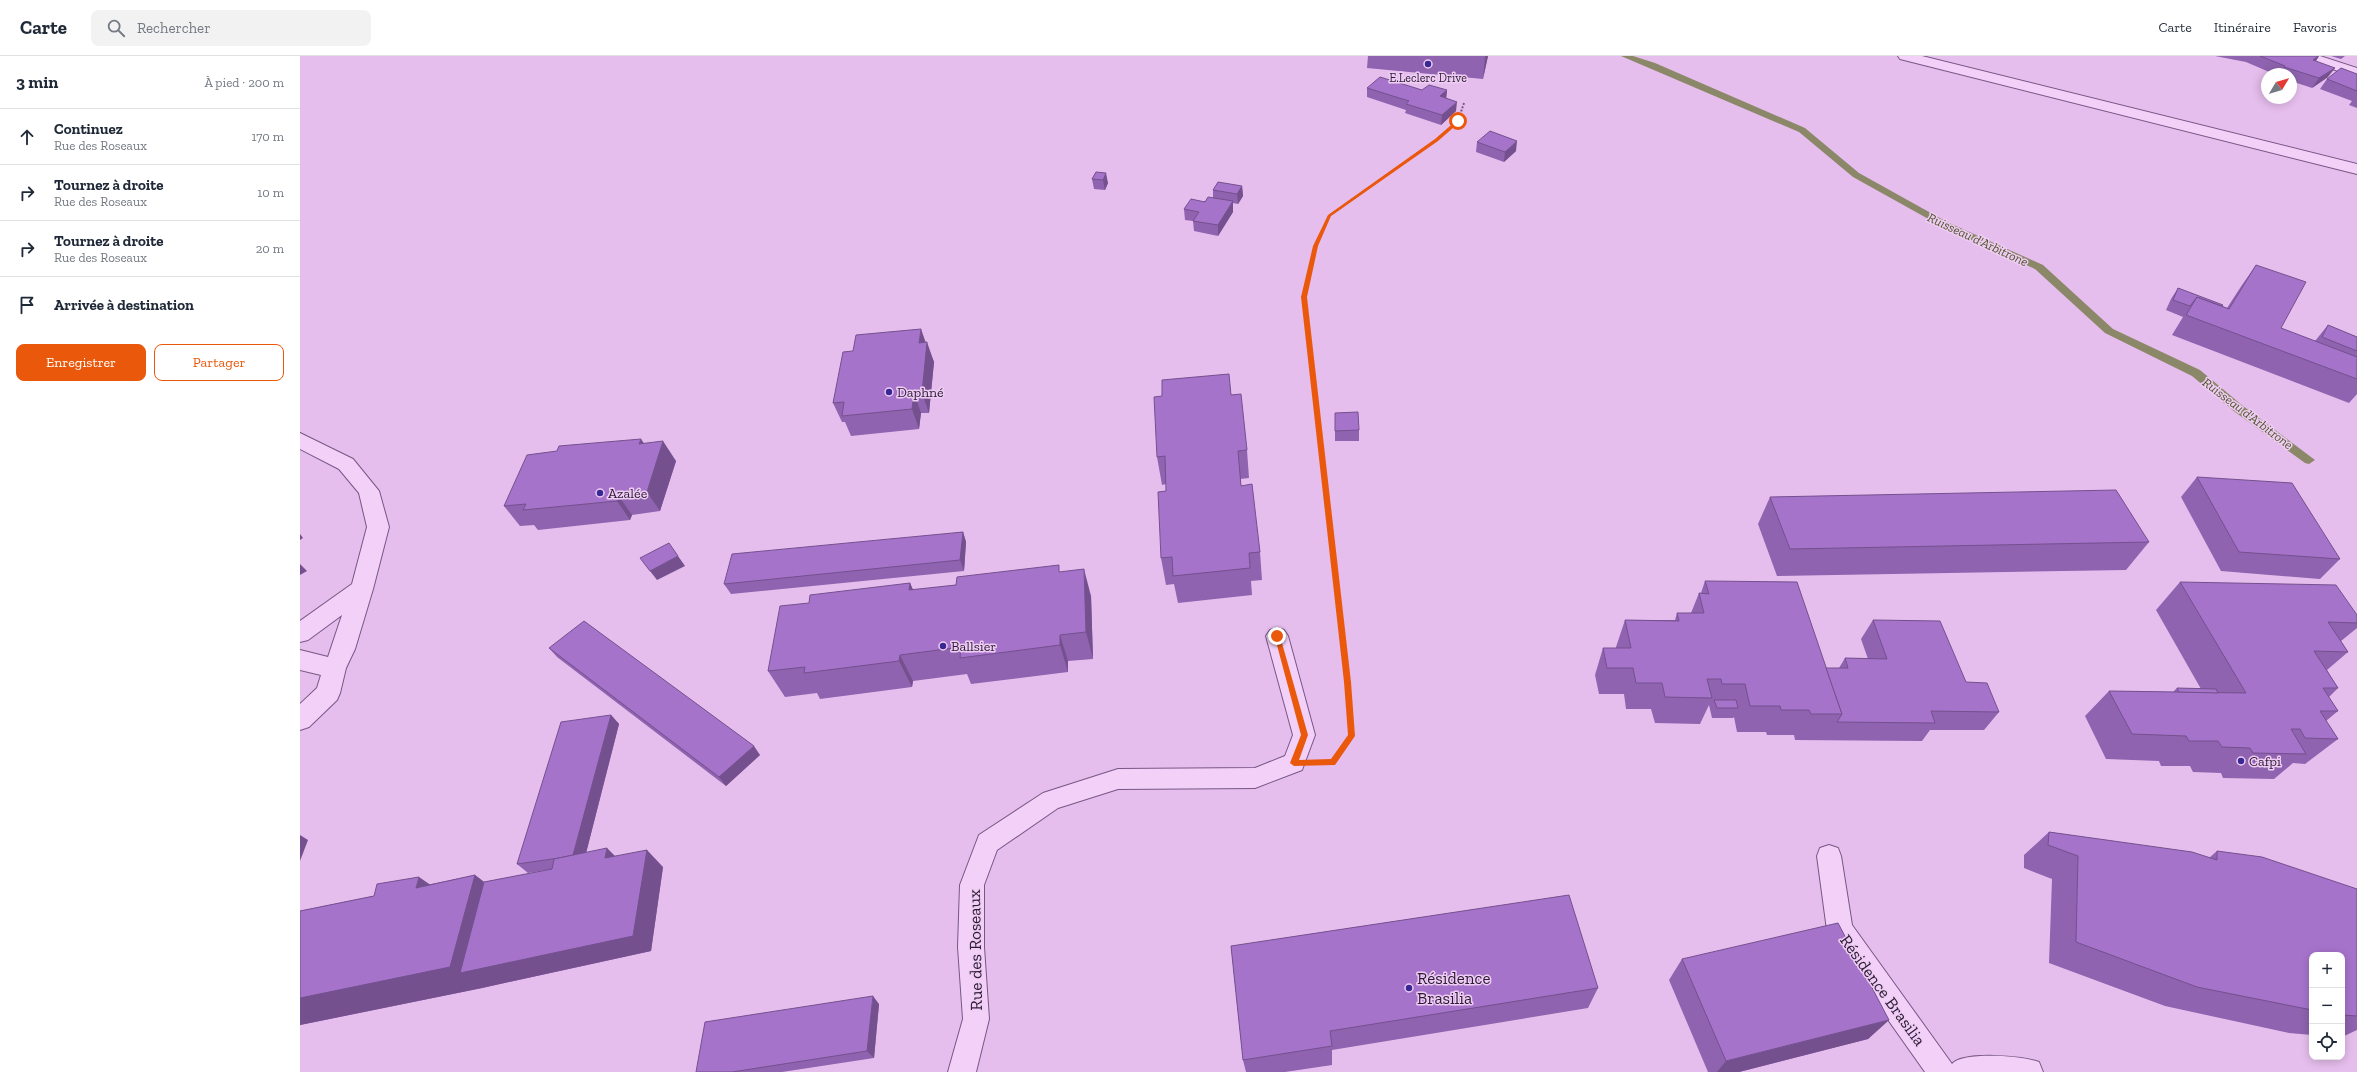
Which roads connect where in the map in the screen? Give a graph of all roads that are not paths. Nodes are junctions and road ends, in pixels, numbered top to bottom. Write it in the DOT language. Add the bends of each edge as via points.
graph roads {
  1 [pos="2306,56"];
  2 [pos="1914,57"];
  3 [pos="2357,73"];
  4 [pos="2357,169"];
  5 [pos="300,440"];
  6 [pos="362,589"];
  7 [pos="300,633"];
  8 [pos="1277,636"];
  9 [pos="300,660"];
  10 [pos="334,668"];
  11 [pos="300,720"];
  12 [pos="1829,856"];
  13 [pos="962,1072"];
  14 [pos="1942,1072"];
  15 [pos="1963,1072"];
  16 [pos="2029,1072"];
  1 -- 3 [label="street"];
  2 -- 4 [label="street"];
  5 -- 6 [label="street" via="346,464 370,490 378,527"];
  6 -- 7 [label="street"];
  6 -- 10 [label="street" via="343,649"];
  8 -- 13 [label="lane, Rue des Roseaux" via="1304,735 1294,763 1255,778 1118,780 1051,800 988,843 972,885 971,947 976,1019"];
  9 -- 10 [label="street"];
  10 -- 11 [label="street" via="328,693"];
  12 -- 14 [label="lane, Résidence Brasilia" via="1840,930"];
  15 -- 16 [label="lane"];
}
